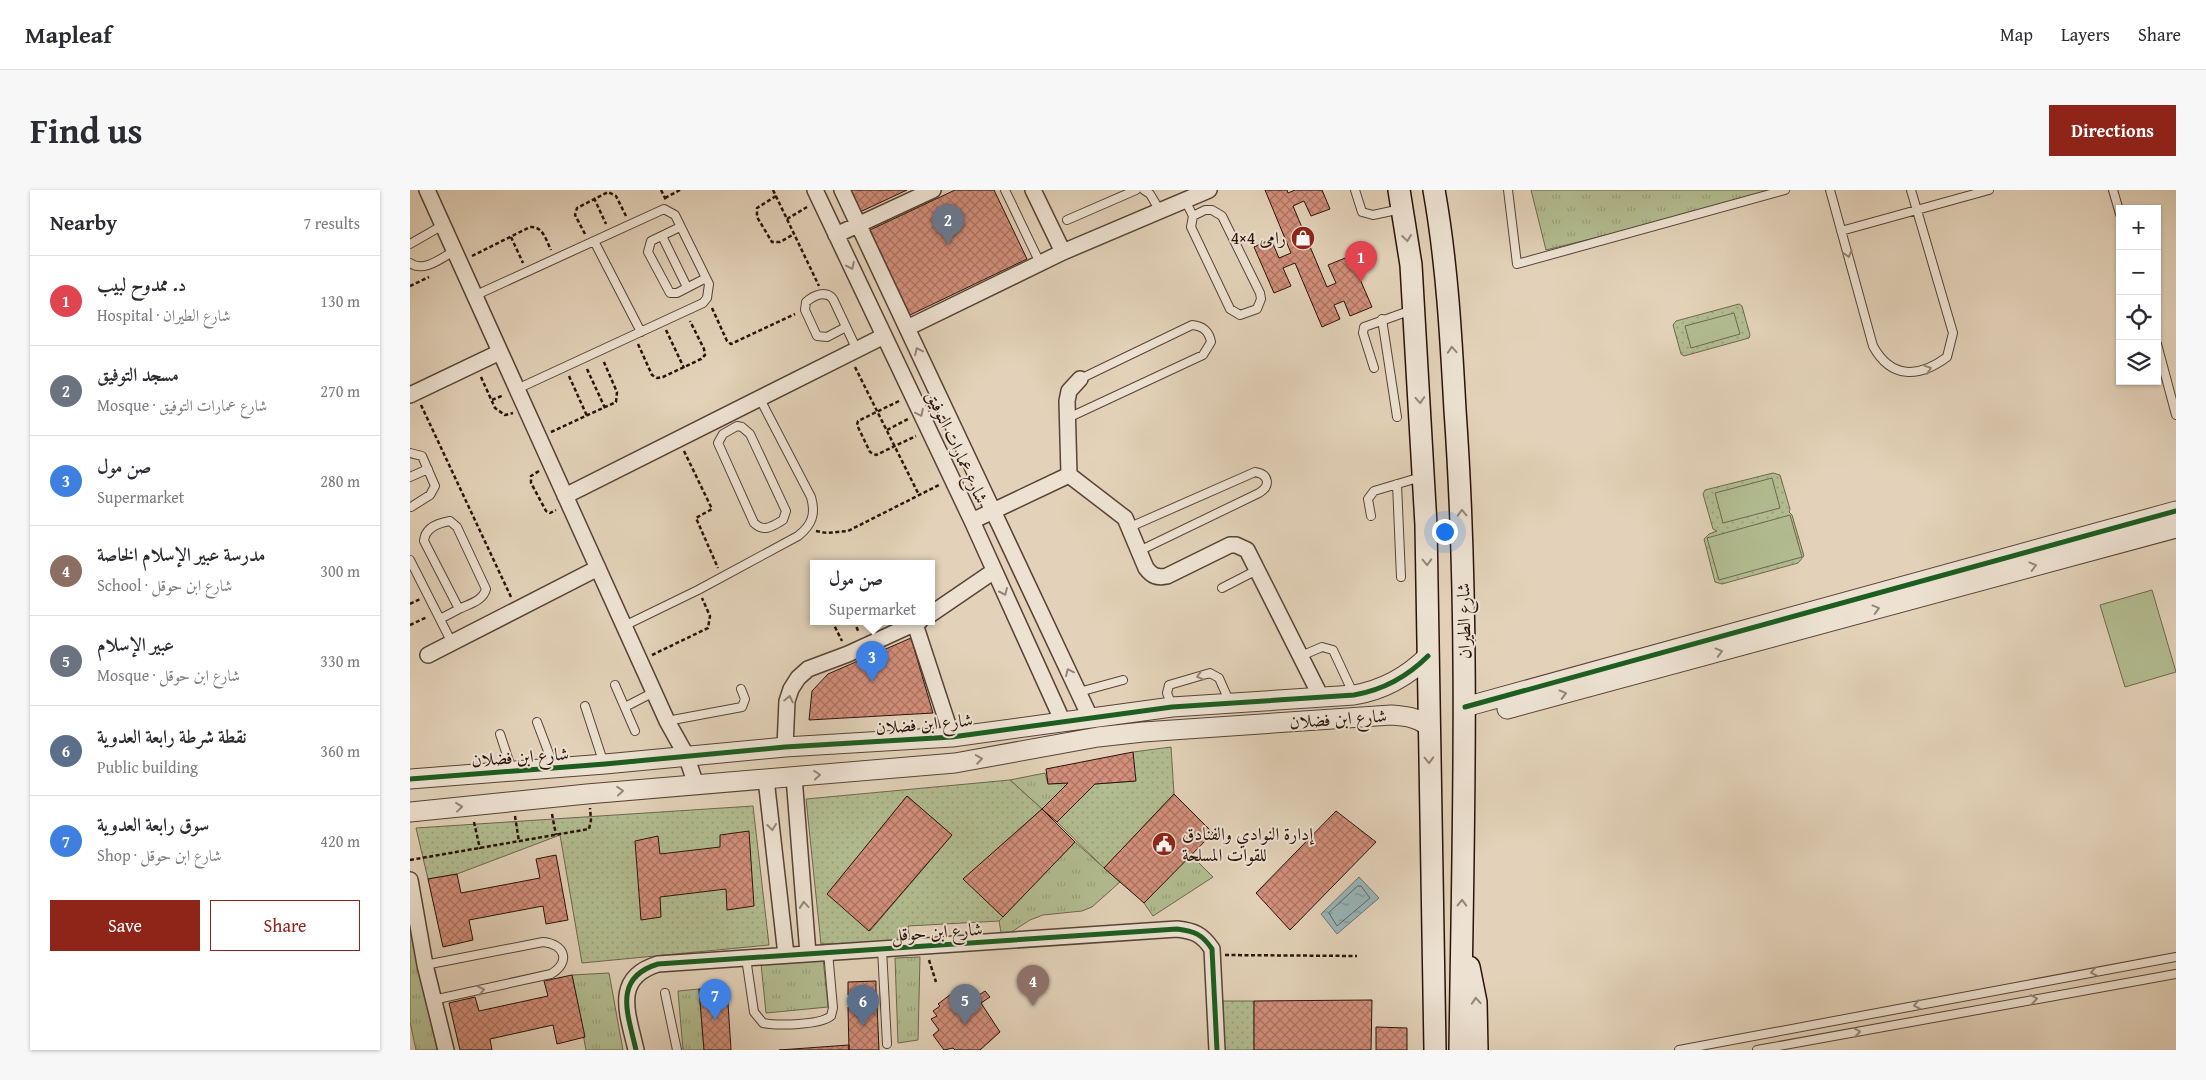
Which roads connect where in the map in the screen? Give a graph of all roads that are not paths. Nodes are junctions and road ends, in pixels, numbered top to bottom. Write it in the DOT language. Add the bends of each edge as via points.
graph roads {
  1 [pos="427,190"];
  2 [pos="842,190"];
  3 [pos="933,190"];
  4 [pos="1005,190"];
  5 [pos="1033,190"];
  6 [pos="1136,190"];
  7 [pos="1144,190"];
  8 [pos="1209,190"];
  9 [pos="1355,190"];
  10 [pos="1434,190"];
  11 [pos="1508,190"];
  12 [pos="1785,190"];
  13 [pos="1830,190"];
  14 [pos="1911,190"];
  15 [pos="1989,190"];
  16 [pos="2113,190"];
  17 [pos="817,195"];
  18 [pos="1401,199"];
  19 [pos="1185,200"];
  20 [pos="2117,205"];
  21 [pos="1916,210"];
  22 [pos="1160,211"];
  23 [pos="1193,216"];
  24 [pos="1067,220"];
  25 [pos="443,226"];
  26 [pos="858,226"];
  27 [pos="680,227"];
  28 [pos="1842,231"];
  29 [pos="836,235"];
  30 [pos="662,236"];
  31 [pos="592,242"];
  32 [pos="410,244"];
  33 [pos="1063,252"];
  34 [pos="457,256"];
  35 [pos="410,263"];
  36 [pos="1040,263"];
  37 [pos="706,278"];
  38 [pos="688,287"];
  39 [pos="474,296"];
  40 [pos="1414,309"];
  41 [pos="1382,319"];
  42 [pos="846,327"];
  43 [pos="907,328"];
  44 [pos="637,334"];
  45 [pos="884,336"];
  46 [pos="500,352"];
  47 [pos="853,352"];
  48 [pos="2161,359"];
  49 [pos="1374,368"];
  50 [pos="1080,379"];
  51 [pos="517,389"];
  52 [pos="412,393"];
  53 [pos="760,399"];
  54 [pos="2176,415"];
  55 [pos="1397,417"];
  56 [pos="1068,418"];
  57 [pos="726,424"];
  58 [pos="410,453"];
  59 [pos="428,469"];
  60 [pos="1069,475"];
  61 [pos="1423,476"];
  62 [pos="410,478"];
  63 [pos="1397,484"];
  64 [pos="567,500"];
  65 [pos="410,507"];
  66 [pos="993,511"];
  67 [pos="2176,511"];
  68 [pos="1371,516"];
  69 [pos="972,521"];
  70 [pos="1130,527"];
  71 [pos="2176,528"];
  72 [pos="1139,551"];
  73 [pos="2057,552"];
  74 [pos="410,560"];
  75 [pos="598,568"];
  76 [pos="1257,570"];
  77 [pos="994,571"];
  78 [pos="1401,577"];
  79 [pos="1222,588"];
  80 [pos="459,609"];
  81 [pos="935,611"];
  82 [pos="438,616"];
  83 [pos="913,625"];
  84 [pos="919,625"];
  85 [pos="624,626"];
  86 [pos="452,643"];
  87 [pos="428,655"];
  88 [pos="1301,656"];
  89 [pos="1428,656"];
  90 [pos="1123,680"];
  91 [pos="615,685"];
  92 [pos="1381,688"];
  93 [pos="741,689"];
  94 [pos="654,692"];
  95 [pos="1078,692"];
  96 [pos="1354,694"];
  97 [pos="1321,697"];
  98 [pos="1230,703"];
  99 [pos="585,706"];
  100 [pos="624,707"];
  101 [pos="1172,707"];
  102 [pos="1465,713"];
  103 [pos="1391,715"];
  104 [pos="1090,716"];
  105 [pos="667,721"];
  106 [pos="537,722"];
  107 [pos="1063,722"];
  108 [pos="1428,726"];
  109 [pos="635,731"];
  110 [pos="500,734"];
  111 [pos="952,737"];
  112 [pos="785,747"];
  113 [pos="686,755"];
  114 [pos="605,764"];
  115 [pos="554,768"];
  116 [pos="513,772"];
  117 [pos="794,777"];
  118 [pos="410,779"];
  119 [pos="766,779"];
  120 [pos="696,785"];
  121 [pos="410,812"];
  122 [pos="410,880"];
  123 [pos="882,949"];
  124 [pos="1461,951"];
  125 [pos="828,952"];
  126 [pos="808,954"];
  127 [pos="786,955"];
  128 [pos="2176,957"];
  129 [pos="746,958"];
  130 [pos="1435,959"];
  131 [pos="425,965"];
  132 [pos="2125,966"];
  133 [pos="2176,974"];
  134 [pos="2127,982"];
  135 [pos="2010,988"];
  136 [pos="665,993"];
  137 [pos="433,1000"];
  138 [pos="1936,1002"];
  139 [pos="2012,1004"];
  140 [pos="1938,1017"];
  141 [pos="887,1044"];
  142 [pos="446,1050"];
  143 [pos="636,1050"];
  144 [pos="676,1050"];
  145 [pos="1216,1050"];
  146 [pos="1421,1050"];
  147 [pos="1435,1050"];
  148 [pos="1460,1050"];
  149 [pos="1476,1050"];
  150 [pos="1679,1050"];
  151 [pos="1757,1050"];
  1 -- 25 [label="street"];
  2 -- 26 [label="street, شارع عمارات التوفيق"];
  3 -- 26 [label="street"];
  4 -- 36 [label="lane"];
  5 -- 33 [label="street"];
  6 -- 24 [label="lane"];
  7 -- 22 [label="lane"];
  8 -- 19 [label="street"];
  9 -- 18 [label="lane" via="1362,212 1367,214"];
  102 -- 10 [label="main road, شارع الطيران, one-way" via="1462,509 1449,307"];
  11 -- 12 [label="lane" via="1517,264"];
  13 -- 28 [label="lane"];
  14 -- 21 [label="lane"];
  15 -- 21 [label="lane"];
  16 -- 20 [label="lane"];
  17 -- 29 [label="street, شارع عمارات التوفيق"];
  18 -- 40 [label="main road, شارع الطيران, one-way"];
  19 -- 22 [label="street"];
  19 -- 23 [label="lane"];
  21 -- 28 [label="lane"];
  28 -- 21 [label="lane, one-way" via="1873,346 1881,360 1892,369 1918,372 1935,367 1947,357 1953,333"];
  22 -- 33 [label="street"];
  23 -- 23 [label="lane" via="1191,228 1230,310 1240,315 1257,309 1260,293 1222,216 1212,210"];
  25 -- 32 [label="lane"];
  25 -- 34 [label="street"];
  26 -- 29 [label="street"];
  26 -- 43 [label="street, شارع عمارات التوفيق"];
  27 -- 30 [label="lane"];
  27 -- 31 [label="lane" via="675,215 664,209"];
  27 -- 37 [label="lane"];
  29 -- 45 [label="street, شارع عمارات التوفيق, one-way"];
  30 -- 38 [label="lane"];
  30 -- 38 [label="lane" via="651,241 648,252 668,291 674,294"];
  31 -- 39 [label="lane"];
  31 -- 44 [label="lane"];
  33 -- 36 [label="street"];
  34 -- 35 [label="lane" via="425,266"];
  34 -- 39 [label="street"];
  36 -- 43 [label="street"];
  37 -- 38 [label="lane"];
  37 -- 44 [label="lane" via="709,291 703,303"];
  39 -- 46 [label="street"];
  40 -- 41 [label="lane"];
  40 -- 61 [label="main road, شارع الطيران, one-way"];
  41 -- 49 [label="lane" via="1366,324 1363,332"];
  41 -- 55 [label="lane"];
  42 -- 42 [label="lane" via="830,296 823,294 806,302 805,310 820,338"];
  42 -- 47 [label="lane"];
  66 -- 43 [label="street, شارع عمارات التوفيق, one-way"];
  44 -- 51 [label="lane"];
  45 -- 47 [label="street"];
  45 -- 69 [label="street, شارع عمارات التوفيق, one-way"];
  46 -- 51 [label="street"];
  46 -- 52 [label="street"];
  47 -- 53 [label="street"];
  48 -- 54 [label="lane"];
  50 -- 56 [label="street" via="1069,390"];
  50 -- 56 [label="lane" via="1192,325 1199,326 1210,335 1208,349 1203,355"];
  51 -- 64 [label="street"];
  53 -- 57 [label="street"];
  53 -- 85 [label="lane" via="812,496 814,513 807,529 698,590"];
  56 -- 60 [label="street"];
  57 -- 57 [label="lane" via="719,438 720,448 754,523 767,528 783,520 786,511 750,434 742,427"];
  57 -- 64 [label="street" via="679,441"];
  58 -- 59 [label="lane" via="422,456"];
  59 -- 62 [label="lane"];
  59 -- 65 [label="lane" via="435,480 434,491"];
  60 -- 66 [label="street"];
  60 -- 70 [label="street" via="1118,511"];
  61 -- 63 [label="lane"];
  61 -- 89 [label="main road, شارع الطيران, one-way"];
  63 -- 68 [label="lane" via="1370,494"];
  63 -- 78 [label="lane"];
  64 -- 75 [label="street"];
  66 -- 69 [label="street"];
  95 -- 66 [label="street, شارع عمارات التوفيق, one-way"];
  67 -- 73 [label="street"];
  69 -- 77 [label="street, شارع عمارات التوفيق"];
  70 -- 72 [label="street"];
  70 -- 72 [label="lane" via="1255,472 1266,478 1265,490"];
  71 -- 73 [label="street"];
  72 -- 76 [label="street" via="1146,568 1159,577 1168,576 1230,545 1247,550"];
  73 -- 102 [label="street"];
  74 -- 82 [label="lane"];
  75 -- 85 [label="street"];
  75 -- 86 [label="street"];
  76 -- 79 [label="lane"];
  76 -- 88 [label="street"];
  77 -- 81 [label="street"];
  77 -- 107 [label="street, شارع عمارات التوفيق, one-way"];
  80 -- 80 [label="lane" via="485,595 486,589 457,527 450,521 426,532 424,541"];
  80 -- 82 [label="lane"];
  82 -- 86 [label="lane"];
  112 -- 83 [label="street, one-way" via="787,701 798,678 808,669"];
  84 -- 111 [label="street"];
  85 -- 94 [label="street"];
  86 -- 87 [label="street"];
  88 -- 96 [label="lane" via="1322,647 1333,650"];
  88 -- 97 [label="street"];
  89 -- 92 [label="street, شارع ابن فضلان" via="1406,675"];
  89 -- 108 [label="main road, شارع الطيران"];
  90 -- 95 [label="lane"];
  91 -- 100 [label="lane"];
  92 -- 96 [label="street, شارع ابن فضلان"];
  92 -- 103 [label="street" via="1394,698 1395,707"];
  93 -- 105 [label="lane" via="745,699 742,707"];
  94 -- 100 [label="lane"];
  94 -- 105 [label="street"];
  95 -- 104 [label="street, شارع عمارات التوفيق"];
  96 -- 97 [label="street, شارع ابن فضلان"];
  97 -- 98 [label="street, شارع ابن فضلان"];
  98 -- 101 [label="street, شارع ابن فضلان"];
  98 -- 101 [label="lane, one-way" via="1219,678 1210,673 1169,686 1167,693"];
  99 -- 114 [label="lane"];
  100 -- 109 [label="lane"];
  101 -- 104 [label="street, شارع ابن فضلان"];
  124 -- 102 [label="main road, شارع الطيران, one-way"];
  103 -- 108 [label="street, شارع ابن فضلان" via="1416,718"];
  117 -- 103 [label="street, شارع ابن فضلان, one-way" via="955,763 1143,732"];
  104 -- 107 [label="street, شارع ابن فضلان"];
  105 -- 113 [label="street"];
  106 -- 115 [label="lane"];
  107 -- 111 [label="street, شارع ابن فضلان"];
  108 -- 130 [label="main road, شارع الطيران, one-way"];
  110 -- 116 [label="lane"];
  111 -- 112 [label="street, شارع ابن فضلان"];
  112 -- 113 [label="street, شارع ابن فضلان"];
  113 -- 114 [label="street, شارع ابن فضلان"];
  113 -- 120 [label="street"];
  114 -- 115 [label="street, شارع ابن فضلان"];
  115 -- 116 [label="street, شارع ابن فضلان"];
  116 -- 118 [label="street, شارع ابن فضلان"];
  117 -- 119 [label="street, شارع ابن فضلان"];
  126 -- 117 [label="street, one-way"];
  119 -- 120 [label="street, شارع ابن فضلان"];
  119 -- 127 [label="street, one-way"];
  121 -- 120 [label="street, شارع ابن فضلان, one-way"];
  122 -- 131 [label="street"];
  123 -- 125 [label="street, شارع ابن حوقل"];
  123 -- 141 [label="lane"];
  123 -- 145 [label="street, شارع ابن حوقل" via="1176,929 1193,931 1204,938 1214,955"];
  124 -- 148 [label="main road"];
  149 -- 124 [label="main road, شارع الطيران, one-way" via="1474,985"];
  125 -- 126 [label="street, شارع ابن حوقل"];
  125 -- 129 [label="lane" via="833,1008 831,1016 821,1022 763,1024 754,1012"];
  126 -- 127 [label="street, شارع ابن حوقل"];
  127 -- 129 [label="street, شارع ابن حوقل"];
  128 -- 132 [label="lane"];
  129 -- 143 [label="street, شارع ابن حوقل" via="658,964 635,975 629,983 627,996"];
  130 -- 146 [label="main road, شارع الطيران" via="1422,998"];
  130 -- 147 [label="main road"];
  131 -- 137 [label="street"];
  137 -- 131 [label="lane, one-way" via="551,974 560,969 564,959 557,946 543,942"];
  132 -- 134 [label="lane"];
  132 -- 135 [label="lane, one-way"];
  133 -- 134 [label="lane"];
  139 -- 134 [label="lane, one-way"];
  135 -- 138 [label="lane"];
  135 -- 139 [label="lane"];
  136 -- 144 [label="lane"];
  137 -- 142 [label="street"];
  138 -- 140 [label="lane"];
  138 -- 150 [label="lane, one-way"];
  139 -- 140 [label="lane"];
  151 -- 140 [label="lane, one-way"];
}
